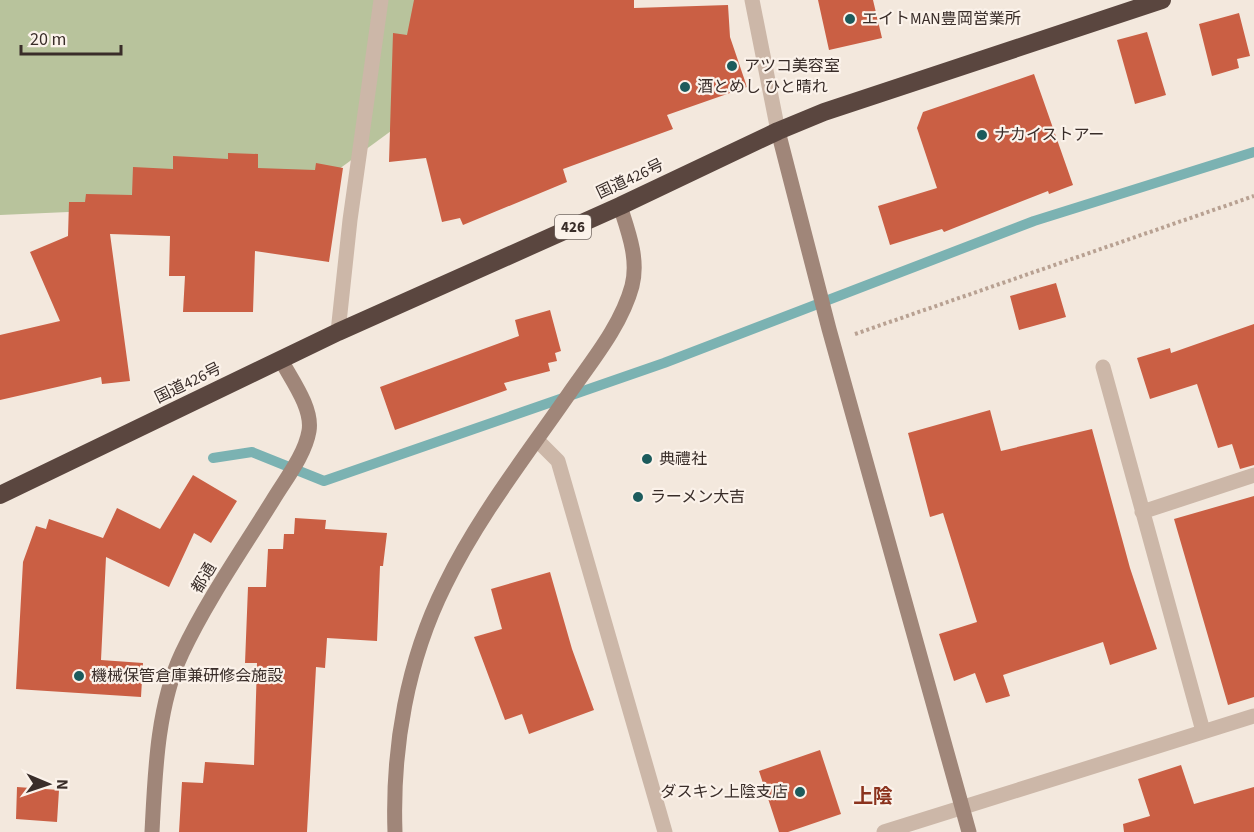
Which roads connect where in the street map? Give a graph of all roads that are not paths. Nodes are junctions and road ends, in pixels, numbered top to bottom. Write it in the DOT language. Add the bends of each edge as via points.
graph roads {
  1 [pos="381,0"];
  2 [pos="752,0"];
  3 [pos="1162,0"];
  4 [pos="778,131"];
  5 [pos="620,206"];
  6 [pos="338,333"];
  7 [pos="281,360"];
  8 [pos="1103,367"];
  9 [pos="541,435"];
  10 [pos="1254,475"];
  11 [pos="0,495"];
  12 [pos="1142,512"];
  13 [pos="1254,716"];
  14 [pos="1203,731"];
  15 [pos="962,806"];
  16 [pos="152,832"];
  17 [pos="395,832"];
  18 [pos="665,832"];
  19 [pos="884,832"];
  20 [pos="969,832"];
  1 -- 6 [label="street"];
  2 -- 4 [label="street"];
  3 -- 4 [label="highway, 国道426号 / 426" via="824,112"];
  4 -- 5 [label="highway, 国道426号 / 426"];
  4 -- 15 [label="street"];
  5 -- 6 [label="highway, 国道426号 / 426"];
  5 -- 9 [label="street" via="633,254 633,285 616,322"];
  6 -- 7 [label="highway, 国道426号 / 426"];
  7 -- 11 [label="highway, 国道426号 / 426"];
  7 -- 16 [label="street, 都通" via="309,424 302,448 283,484 192,634 175,670 165,708"];
  8 -- 12 [label="street"];
  9 -- 17 [label="street" via="466,547 429,624 399,733"];
  9 -- 18 [label="street" via="558,461"];
  10 -- 12 [label="street"];
  12 -- 14 [label="street"];
  13 -- 14 [label="street"];
  14 -- 15 [label="street"];
  15 -- 19 [label="street"];
  15 -- 20 [label="street"];
}
